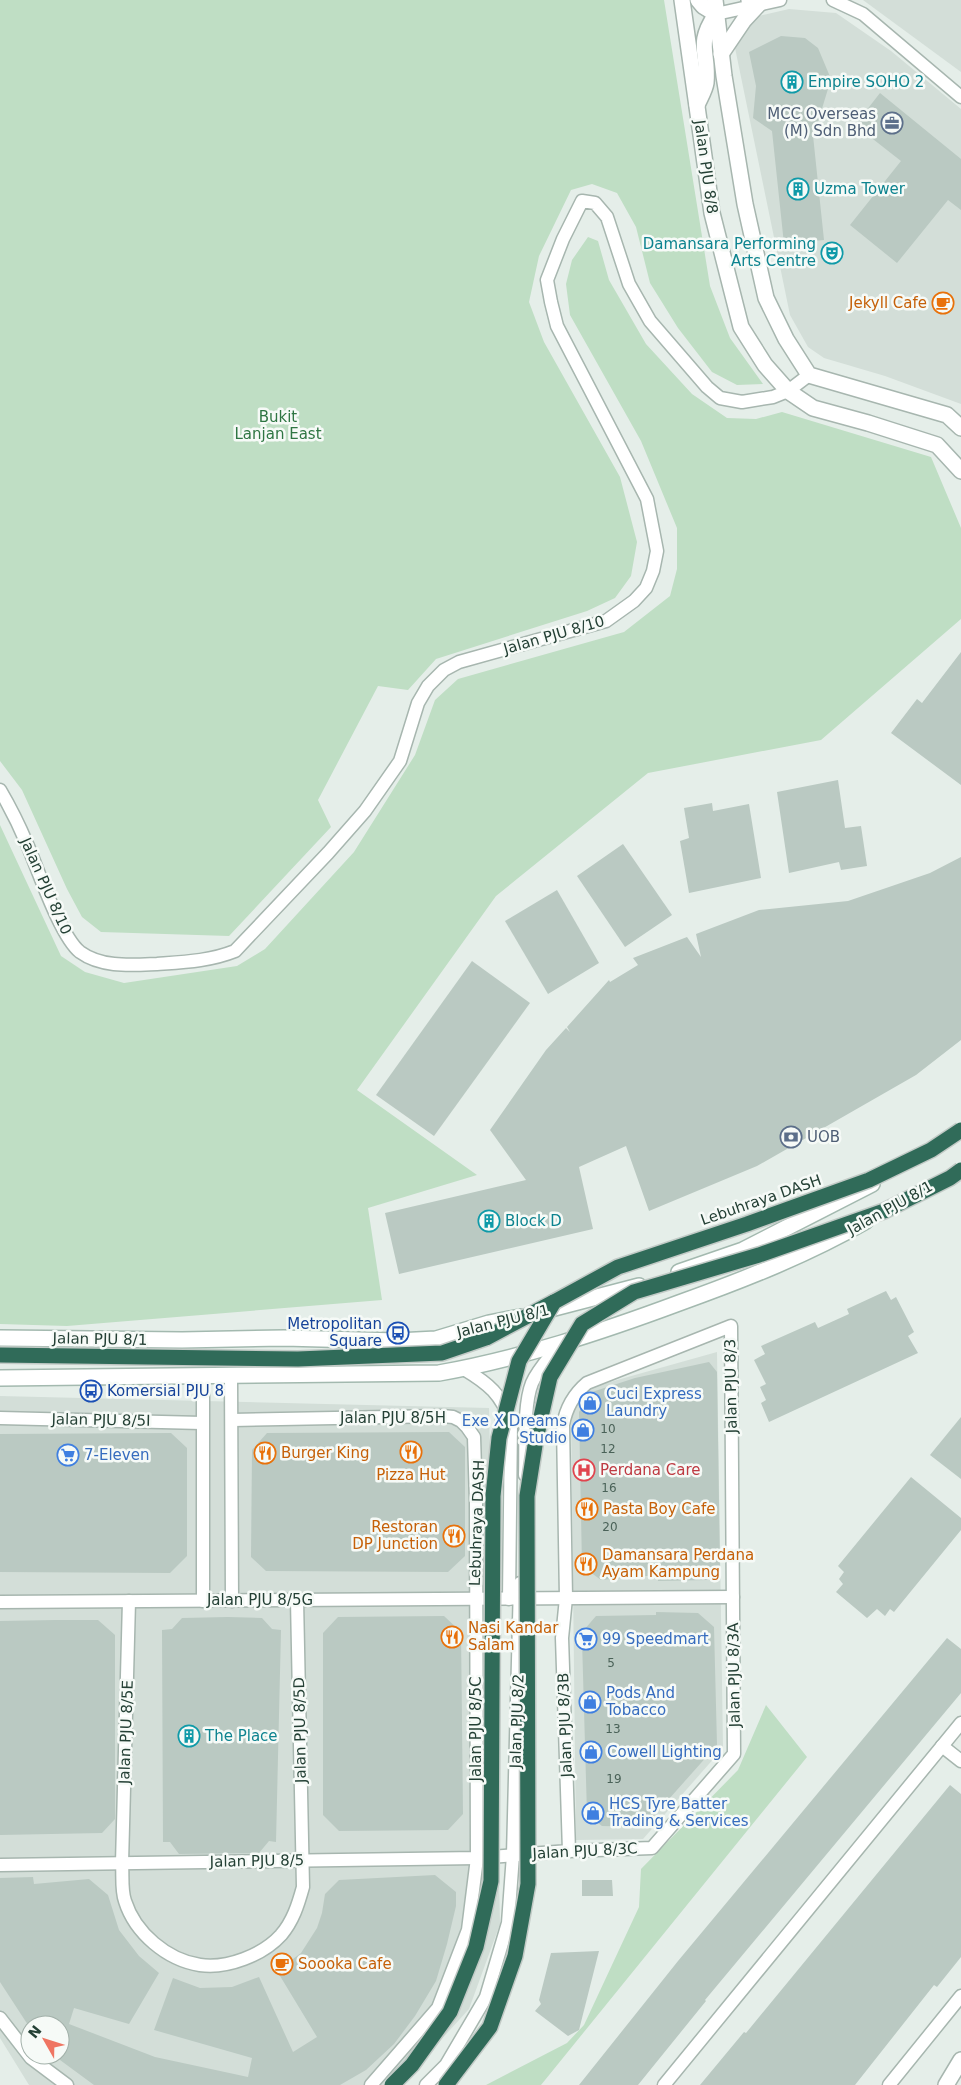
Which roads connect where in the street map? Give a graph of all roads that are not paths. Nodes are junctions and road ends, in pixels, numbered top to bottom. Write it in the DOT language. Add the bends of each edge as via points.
graph roads {
  1 [pos="682,0"];
  2 [pos="698,0"];
  3 [pos="780,0"];
  4 [pos="834,0"];
  5 [pos="754,2"];
  6 [pos="716,7"];
  7 [pos="721,54"];
  8 [pos="961,97"];
  9 [pos="697,107"];
  10 [pos="809,375"];
  11 [pos="788,392"];
  12 [pos="961,428"];
  13 [pos="961,471"];
  14 [pos="0,790"];
  15 [pos="961,1122"];
  16 [pos="961,1130"];
  17 [pos="961,1169"];
  18 [pos="554,1302"];
  19 [pos="0,1338"];
  20 [pos="559,1345"];
  21 [pos="0,1355"];
  22 [pos="464,1369"];
  23 [pos="230,1376"];
  24 [pos="203,1377"];
  25 [pos="0,1378"];
  26 [pos="0,1418"];
  27 [pos="232,1420"];
  28 [pos="202,1423"];
  29 [pos="733,1597"];
  30 [pos="566,1598"];
  31 [pos="475,1599"];
  32 [pos="515,1599"];
  33 [pos="298,1600"];
  34 [pos="129,1601"];
  35 [pos="203,1601"];
  36 [pos="232,1601"];
  37 [pos="0,1602"];
  38 [pos="961,1723"];
  39 [pos="942,1746"];
  40 [pos="734,1754"];
  41 [pos="961,1761"];
  42 [pos="569,1851"];
  43 [pos="513,1856"];
  44 [pos="476,1858"];
  45 [pos="304,1861"];
  46 [pos="122,1863"];
  47 [pos="0,1865"];
  48 [pos="961,1996"];
  49 [pos="0,2018"];
  50 [pos="961,2060"];
  51 [pos="67,2085"];
  52 [pos="371,2085"];
  53 [pos="392,2085"];
  54 [pos="426,2085"];
  55 [pos="446,2085"];
  56 [pos="664,2085"];
  57 [pos="889,2085"];
  58 [pos="946,2085"];
  1 -- 9 [label="main road, Jalan PJU 8/8"];
  2 -- 6 [label="main road" via="703,6"];
  3 -- 5 [label="street"];
  4 -- 8 [label="street" via="863,14"];
  5 -- 6 [label="street"];
  5 -- 7 [label="main road"];
  6 -- 7 [label="main road, Jalan PJU 8/8"];
  6 -- 9 [label="main road" via="703,40 706,84"];
  7 -- 10 [label="main road, Jalan PJU 8/8" via="745,204 766,298 786,339"];
  9 -- 11 [label="main road, Jalan PJU 8/8" via="712,213 741,327 765,365"];
  10 -- 11 [label="street, Jalan PJU 8/10"];
  10 -- 12 [label="main road" via="948,415"];
  11 -- 13 [label="main road, Jalan PJU 8/8" via="813,408 938,445"];
  11 -- 14 [label="street, Jalan PJU 8/10" via="742,402 720,398 707,387 650,322 629,284 607,216 595,203 582,201 547,280 558,326 647,499 657,550 646,588 634,602 606,621 459,662 444,670 428,686 418,703 400,761 365,811 235,951 219,957 196,962 132,966 99,961 80,952 71,942 54,908"];
  15 -- 19 [label="main road, Jalan PJU 8/1" via="902,1169 743,1250 629,1289 436,1339"];
  16 -- 18 [label="highway, Lebuhraya DASH, bridge" via="931,1150 869,1180 618,1266"];
  17 -- 20 [label="main road, Jalan PJU 8/1" via="851,1230 749,1278"];
  17 -- 55 [label="highway, bridge" via="950,1178 884,1211 759,1255 634,1292 582,1324 550,1377 526,1496 528,1884 515,1956 490,2027"];
  18 -- 21 [label="highway, bridge" via="486,1338 442,1353 298,1359"];
  18 -- 53 [label="highway, Lebuhraya DASH, bridge" via="519,1360 499,1438 493,1496 491,1881 476,1947 450,2012 412,2065"];
  20 -- 22 [label="main road, Jalan PJU 8/1"];
  20 -- 32 [label="street, Jalan PJU 8/2" via="540,1369 528,1399"];
  22 -- 23 [label="main road, Jalan PJU 8/1" via="439,1373"];
  22 -- 32 [label="street, Jalan PJU 8/2" via="499,1396 511,1422"];
  23 -- 24 [label="main road, Jalan PJU 8/1"];
  23 -- 27 [label="street"];
  24 -- 25 [label="main road, Jalan PJU 8/1"];
  24 -- 28 [label="street"];
  26 -- 28 [label="street, Jalan PJU 8/5I"];
  27 -- 31 [label="street, Jalan PJU 8/5H" via="442,1416 453,1417 468,1426 474,1437"];
  27 -- 36 [label="street"];
  28 -- 35 [label="street"];
  29 -- 30 [label="street"];
  29 -- 30 [label="street, Jalan PJU 8/3" via="730,1326 588,1383 573,1398 563,1425"];
  29 -- 40 [label="street, Jalan PJU 8/3A"];
  30 -- 32 [label="street"];
  30 -- 42 [label="street, Jalan PJU 8/3B" via="562,1638"];
  31 -- 32 [label="street, Jalan PJU 8/5G"];
  31 -- 33 [label="street, Jalan PJU 8/5G"];
  31 -- 44 [label="street, Jalan PJU 8/5C"];
  32 -- 43 [label="street, Jalan PJU 8/2"];
  33 -- 36 [label="street, Jalan PJU 8/5G"];
  33 -- 45 [label="street, Jalan PJU 8/5D"];
  34 -- 35 [label="street, Jalan PJU 8/5G"];
  34 -- 37 [label="street, Jalan PJU 8/5G"];
  34 -- 46 [label="street, Jalan PJU 8/5E"];
  35 -- 36 [label="street, Jalan PJU 8/5G"];
  38 -- 39 [label="street"];
  39 -- 41 [label="street"];
  39 -- 56 [label="street"];
  40 -- 42 [label="street, Jalan PJU 8/3C" via="652,1848"];
  42 -- 43 [label="street, Jalan PJU 8/3C"];
  43 -- 44 [label="street, Jalan PJU 8/5"];
  43 -- 54 [label="street, Jalan PJU 8/2" via="508,1923 486,1997 446,2065"];
  44 -- 45 [label="street, Jalan PJU 8/5"];
  44 -- 52 [label="street, Jalan PJU 8/5C" via="468,1930 438,2008"];
  45 -- 46 [label="street, Jalan PJU 8/5"];
  45 -- 46 [label="street, Jalan PJU 8/5D" via="304,1887 299,1903 292,1921 280,1936 266,1948 241,1960 202,1966 164,1950 141,1930 124,1899"];
  46 -- 47 [label="street, Jalan PJU 8/5"];
  48 -- 57 [label="street"];
  49 -- 51 [label="street" via="30,2058"];
  50 -- 58 [label="main road"];
}
